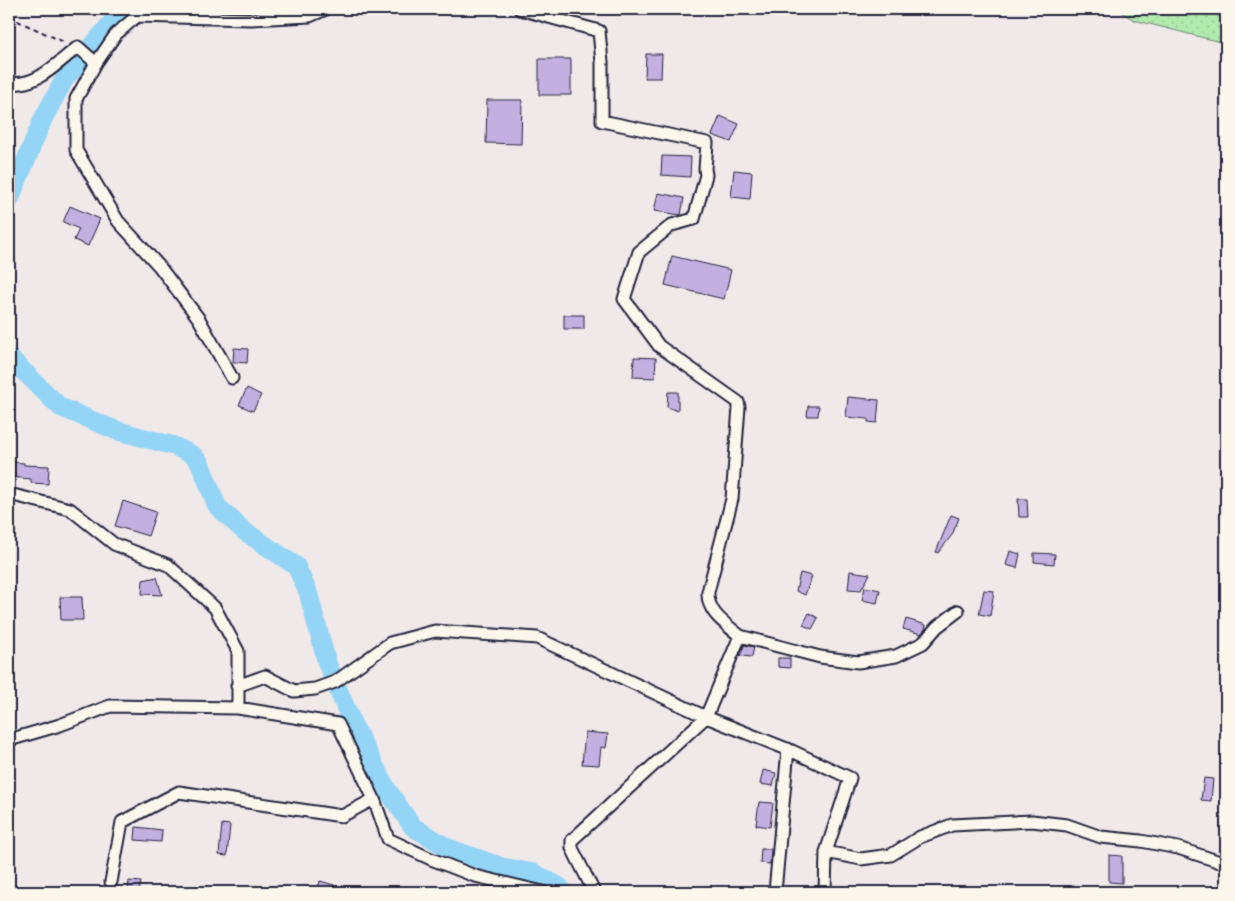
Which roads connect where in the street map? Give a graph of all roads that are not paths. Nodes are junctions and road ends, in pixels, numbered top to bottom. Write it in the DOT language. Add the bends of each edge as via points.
graph roads {
  1 [pos="326,9"];
  2 [pos="520,9"];
  3 [pos="96,63"];
  4 [pos="9,83"];
  5 [pos="232,378"];
  6 [pos="9,494"];
  7 [pos="958,612"];
  8 [pos="740,636"];
  9 [pos="237,686"];
  10 [pos="238,708"];
  11 [pos="706,716"];
  12 [pos="9,740"];
  13 [pos="788,749"];
  14 [pos="374,799"];
  15 [pos="826,852"];
  16 [pos="1226,864"];
  17 [pos="111,882"];
  18 [pos="543,892"];
  19 [pos="594,892"];
  20 [pos="776,892"];
  21 [pos="825,892"];
  1 -- 3 [label="street" via="310,16 251,20 137,16 116,34"];
  2 -- 8 [label="street" via="599,31 602,121 707,143 706,176 694,219 672,225 639,252 624,298 659,346 738,402 732,499 708,601 713,613"];
  3 -- 4 [label="street" via="78,47 42,77"];
  3 -- 5 [label="street" via="76,99 76,150 118,221 159,266 193,312"];
  6 -- 9 [label="street" via="70,509 114,544 168,565 215,608 238,651"];
  7 -- 8 [label="street" via="936,627 923,644 896,656 858,662 820,657"];
  8 -- 11 [label="street"];
  9 -- 10 [label="street"];
  9 -- 11 [label="street" via="265,676 294,691 315,689 335,682 390,644 435,631 537,638"];
  10 -- 12 [label="street" via="110,706"];
  10 -- 14 [label="street" via="338,724"];
  11 -- 13 [label="street"];
  11 -- 19 [label="street" via="572,840 572,848"];
  13 -- 15 [label="street" via="850,778"];
  13 -- 20 [label="street"];
  14 -- 17 [label="street" via="342,816 179,792 122,822"];
  14 -- 18 [label="street" via="388,839 476,876"];
  15 -- 16 [label="street" via="861,859 891,855 920,837 952,825 1032,821 1067,825 1101,837 1178,848"];
  15 -- 21 [label="street"];
}
